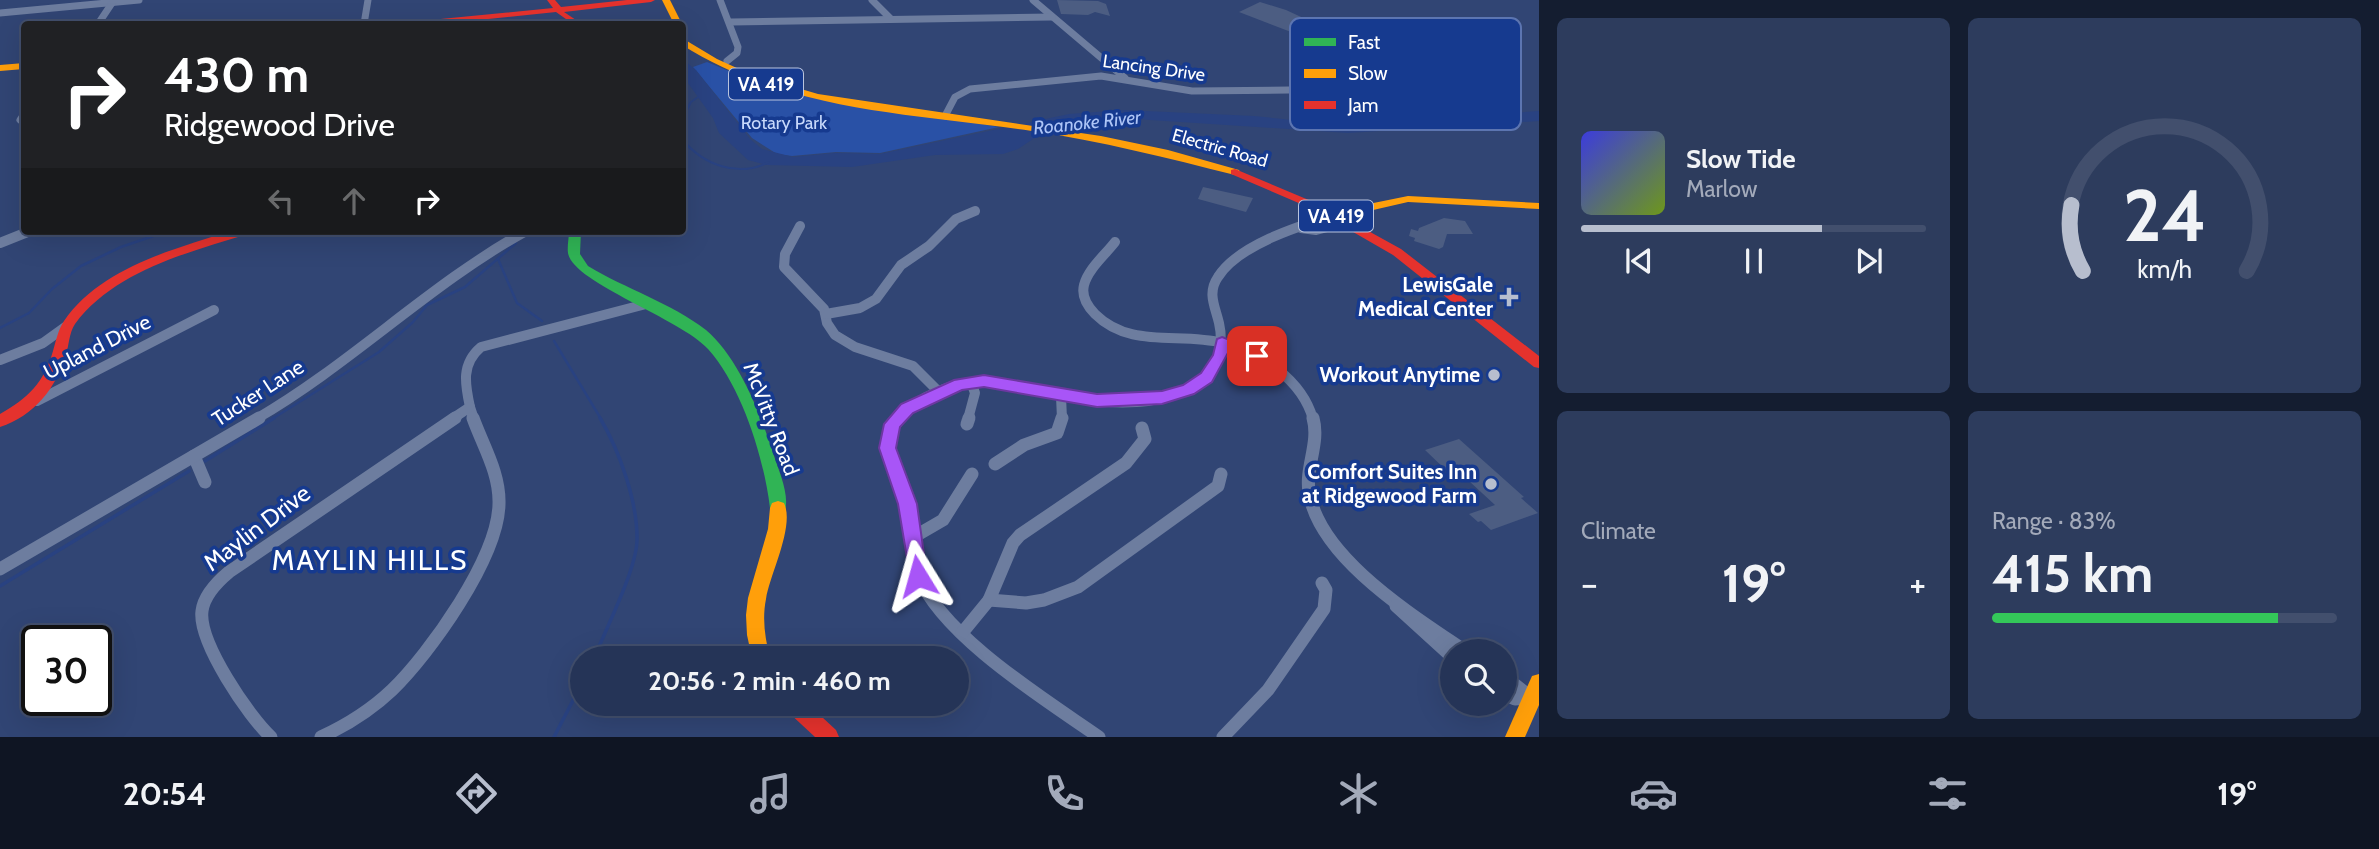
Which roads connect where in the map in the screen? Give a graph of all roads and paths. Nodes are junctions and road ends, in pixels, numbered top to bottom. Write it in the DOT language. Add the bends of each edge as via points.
graph roads {
  1 [pos="139,0"];
  2 [pos="368,0"];
  3 [pos="651,0"];
  4 [pos="656,0"];
  5 [pos="666,0"];
  6 [pos="720,0"];
  7 [pos="872,0"];
  8 [pos="1033,0"];
  9 [pos="113,1"];
  10 [pos="555,5"];
  11 [pos="0,13"];
  12 [pos="1052,17"];
  13 [pos="891,19"];
  14 [pos="100,21"];
  15 [pos="364,21"];
  16 [pos="480,21"];
  17 [pos="574,21"];
  18 [pos="666,21"];
  19 [pos="676,21"];
  20 [pos="731,22"];
  21 [pos="686,34"];
  22 [pos="686,44"];
  23 [pos="727,61"];
  24 [pos="21,66"];
  25 [pos="0,68"];
  26 [pos="1125,78"];
  27 [pos="1289,90"];
  28 [pos="946,113"];
  29 [pos="1097,137"];
  30 [pos="1313,204"];
  31 [pos="1539,206"];
  32 [pos="1521,208"];
  33 [pos="975,211"];
  34 [pos="1539,212"];
  35 [pos="1347,217"];
  36 [pos="1317,220"];
  37 [pos="800,226"];
  38 [pos="1301,228"];
  39 [pos="21,235"];
  40 [pos="232,235"];
  41 [pos="519,235"];
  42 [pos="575,235"];
  43 [pos="1115,242"];
  44 [pos="0,243"];
  45 [pos="646,304"];
  46 [pos="214,310"];
  47 [pos="826,314"];
  48 [pos="68,325"];
  49 [pos="1222,343"];
  50 [pos="1539,351"];
  51 [pos="0,360"];
  52 [pos="1539,363"];
  53 [pos="971,382"];
  54 [pos="940,393"];
  55 [pos="1061,396"];
  56 [pos="37,401"];
  57 [pos="470,407"];
  58 [pos="0,421"];
  59 [pos="967,424"];
  60 [pos="1142,428"];
  61 [pos="194,456"];
  62 [pos="995,464"];
  63 [pos="972,474"];
  64 [pos="1221,474"];
  65 [pos="205,482"];
  66 [pos="912,538"];
  67 [pos="0,569"];
  68 [pos="1322,583"];
  69 [pos="989,600"];
  70 [pos="1392,600"];
  71 [pos="962,633"];
  72 [pos="1448,639"];
  73 [pos="758,646"];
  74 [pos="1440,647"];
  75 [pos="1539,683"];
  76 [pos="1517,686"];
  77 [pos="1532,698"];
  78 [pos="1517,699"];
  79 [pos="807,716"];
  80 [pos="271,737"];
  81 [pos="321,737"];
  82 [pos="829,737"];
  83 [pos="1099,737"];
  84 [pos="1223,737"];
  85 [pos="1515,737"];
  1 -- 9 [label="street"];
  2 -- 15 [label="street"];
  3 -- 10 [label="main road" via="579,8"];
  4 -- 18 [label="main road"];
  5 -- 19 [label="main road"];
  6 -- 20 [label="street"];
  7 -- 13 [label="street"];
  8 -- 12 [label="street"];
  9 -- 11 [label="street"];
  9 -- 14 [label="street"];
  10 -- 16 [label="main road"];
  10 -- 17 [label="main road"];
  12 -- 13 [label="street"];
  12 -- 26 [label="street"];
  13 -- 20 [label="street"];
  20 -- 23 [label="street" via="738,50"];
  21 -- 23 [label="main road, Electric Road / VA 419"];
  22 -- 28 [label="main road, Electric Road / VA 419" via="704,58 767,85 818,97"];
  23 -- 28 [label="main road, Electric Road / VA 419" via="807,89"];
  24 -- 25 [label="main road"];
  26 -- 27 [label="street, Lancing Drive" via="1192,91"];
  26 -- 28 [label="street, Lancing Drive" via="1090,76 970,89 955,97"];
  28 -- 29 [label="main road, Electric Road / VA 419"];
  29 -- 30 [label="main road, Electric Road / VA 419" via="1224,168"];
  29 -- 35 [label="main road, Electric Road / VA 419" via="1164,145 1235,163 1284,181"];
  30 -- 35 [label="main road, Electric Road / VA 419"];
  30 -- 36 [label="main road" via="1320,212"];
  31 -- 32 [label="main road"];
  32 -- 34 [label="main road"];
  32 -- 35 [label="main road" via="1429,202"];
  33 -- 47 [label="street" via="948,225 929,246 901,265 876,299 860,308"];
  35 -- 36 [label="street"];
  35 -- 38 [label="street" via="1316,230"];
  35 -- 50 [label="main road, Electric Road / VA 419" via="1415,254"];
  35 -- 52 [label="main road, Electric Road / VA 419"];
  36 -- 38 [label="street"];
  37 -- 47 [label="street" via="785,254 784,267"];
  38 -- 49 [label="street" via="1269,239 1220,273 1212,299"];
  39 -- 44 [label="street"];
  40 -- 48 [label="main road" via="130,275 95,298"];
  41 -- 61 [label="street, Tucker Lane" via="483,255 294,395"];
  42 -- 45 [label="main road, McVitty Road" via="574,254 584,269"];
  43 -- 49 [label="street" via="1083,289 1089,307 1100,319 1142,338"];
  45 -- 57 [label="street" via="481,347 469,356 465,368"];
  45 -- 73 [label="main road, McVitty Road" via="693,329 723,355 772,477 778,504 776,533 753,600"];
  46 -- 56 [label="street, Upland Drive"];
  47 -- 54 [label="street" via="830,329 844,341 913,366"];
  48 -- 51 [label="street" via="43,343"];
  48 -- 56 [label="main road" via="51,385"];
  49 -- 55 [label="street" via="1221,356 1209,375 1176,394 1119,401"];
  49 -- 70 [label="street" via="1269,363 1305,400 1316,435 1307,472 1314,509 1332,539"];
  53 -- 54 [label="street"];
  53 -- 55 [label="street" via="996,382"];
  53 -- 59 [label="street" via="975,393"];
  54 -- 66 [label="street" via="900,415 887,440 907,504"];
  55 -- 62 [label="street" via="1062,420 1057,433 1024,444"];
  56 -- 58 [label="main road, Upland Drive"];
  57 -- 80 [label="street, Maylin Drive" via="229,572 208,594 202,625 258,725"];
  57 -- 81 [label="street" via="499,492 497,524 486,552 407,675 371,708"];
  60 -- 69 [label="street" via="1144,439 1126,463 1020,535"];
  61 -- 65 [label="street"];
  61 -- 67 [label="street, Tucker Lane"];
  63 -- 66 [label="street" via="942,524"];
  64 -- 69 [label="street" via="1218,486 1078,587 1026,603"];
  66 -- 71 [label="street" via="924,590"];
  68 -- 84 [label="street" via="1324,609 1268,690"];
  69 -- 71 [label="street"];
  70 -- 72 [label="street"];
  70 -- 74 [label="street"];
  71 -- 83 [label="street"];
  75 -- 77 [label="main road"];
  76 -- 77 [label="street"];
  77 -- 78 [label="street"];
  77 -- 85 [label="main road"];
  79 -- 82 [label="main road"];
}
